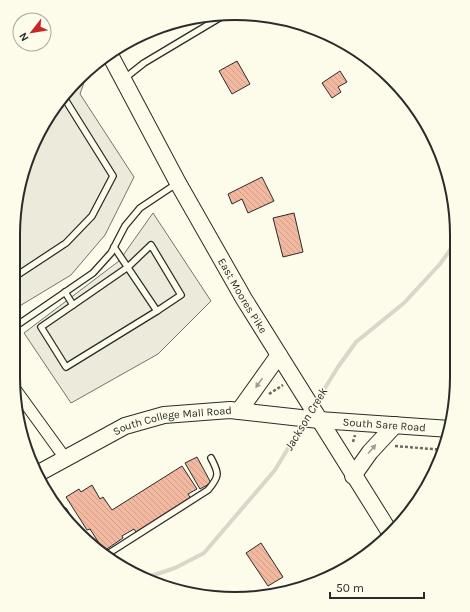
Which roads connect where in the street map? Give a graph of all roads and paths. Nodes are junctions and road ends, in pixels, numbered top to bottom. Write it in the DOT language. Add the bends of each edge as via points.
graph roads {
  1 [pos="214,21"];
  2 [pos="112,59"];
  3 [pos="123,80"];
  4 [pos="66,101"];
  5 [pos="178,183"];
  6 [pos="114,247"];
  7 [pos="128,267"];
  8 [pos="20,273"];
  9 [pos="65,292"];
  10 [pos="73,305"];
  11 [pos="157,311"];
  12 [pos="20,323"];
  13 [pos="279,355"];
  14 [pos="285,384"];
  15 [pos="274,391"];
  16 [pos="21,397"];
  17 [pos="239,411"];
  18 [pos="321,421"];
  19 [pos="394,425"];
  20 [pos="444,428"];
  21 [pos="349,443"];
  22 [pos="358,445"];
  23 [pos="389,446"];
  24 [pos="438,450"];
  25 [pos="65,458"];
  26 [pos="211,458"];
  27 [pos="42,471"];
  28 [pos="353,476"];
  29 [pos="387,529"];
  30 [pos="110,552"];
  1 -- 3 [label="lane" via="144,63"];
  2 -- 3 [label="main road, East Moores Pike"];
  3 -- 5 [label="main road, East Moores Pike"];
  4 -- 8 [label="lane" via="113,176 92,216 71,238"];
  5 -- 6 [label="lane" via="140,208 125,226"];
  5 -- 13 [label="main road, East Moores Pike"];
  6 -- 7 [label="lane"];
  6 -- 9 [label="lane" via="93,273"];
  7 -- 10 [label="lane"];
  7 -- 11 [label="lane"];
  7 -- 11 [label="lane" via="151,245 181,295"];
  9 -- 10 [label="lane"];
  9 -- 12 [label="lane"];
  10 -- 11 [label="lane" via="41,327 66,367"];
  13 -- 17 [label="main road, one-way"];
  13 -- 18 [label="main road, East Moores Pike"];
  14 -- 15 [label="path"];
  16 -- 25 [label="street"];
  17 -- 18 [label="main road, South College Mall Road"];
  17 -- 25 [label="main road, South College Mall Road" via="164,415 125,426"];
  18 -- 19 [label="main road, South Sare Road"];
  18 -- 28 [label="main road, East Moores Pike"];
  19 -- 20 [label="main road, South Sare Road"];
  28 -- 19 [label="main road, one-way"];
  21 -- 22 [label="path"];
  23 -- 24 [label="path"];
  25 -- 27 [label="main road, South College Mall Road"];
  26 -- 30 [label="lane" via="218,471 216,480 208,490"];
  28 -- 29 [label="main road, East Moores Pike"];
}
